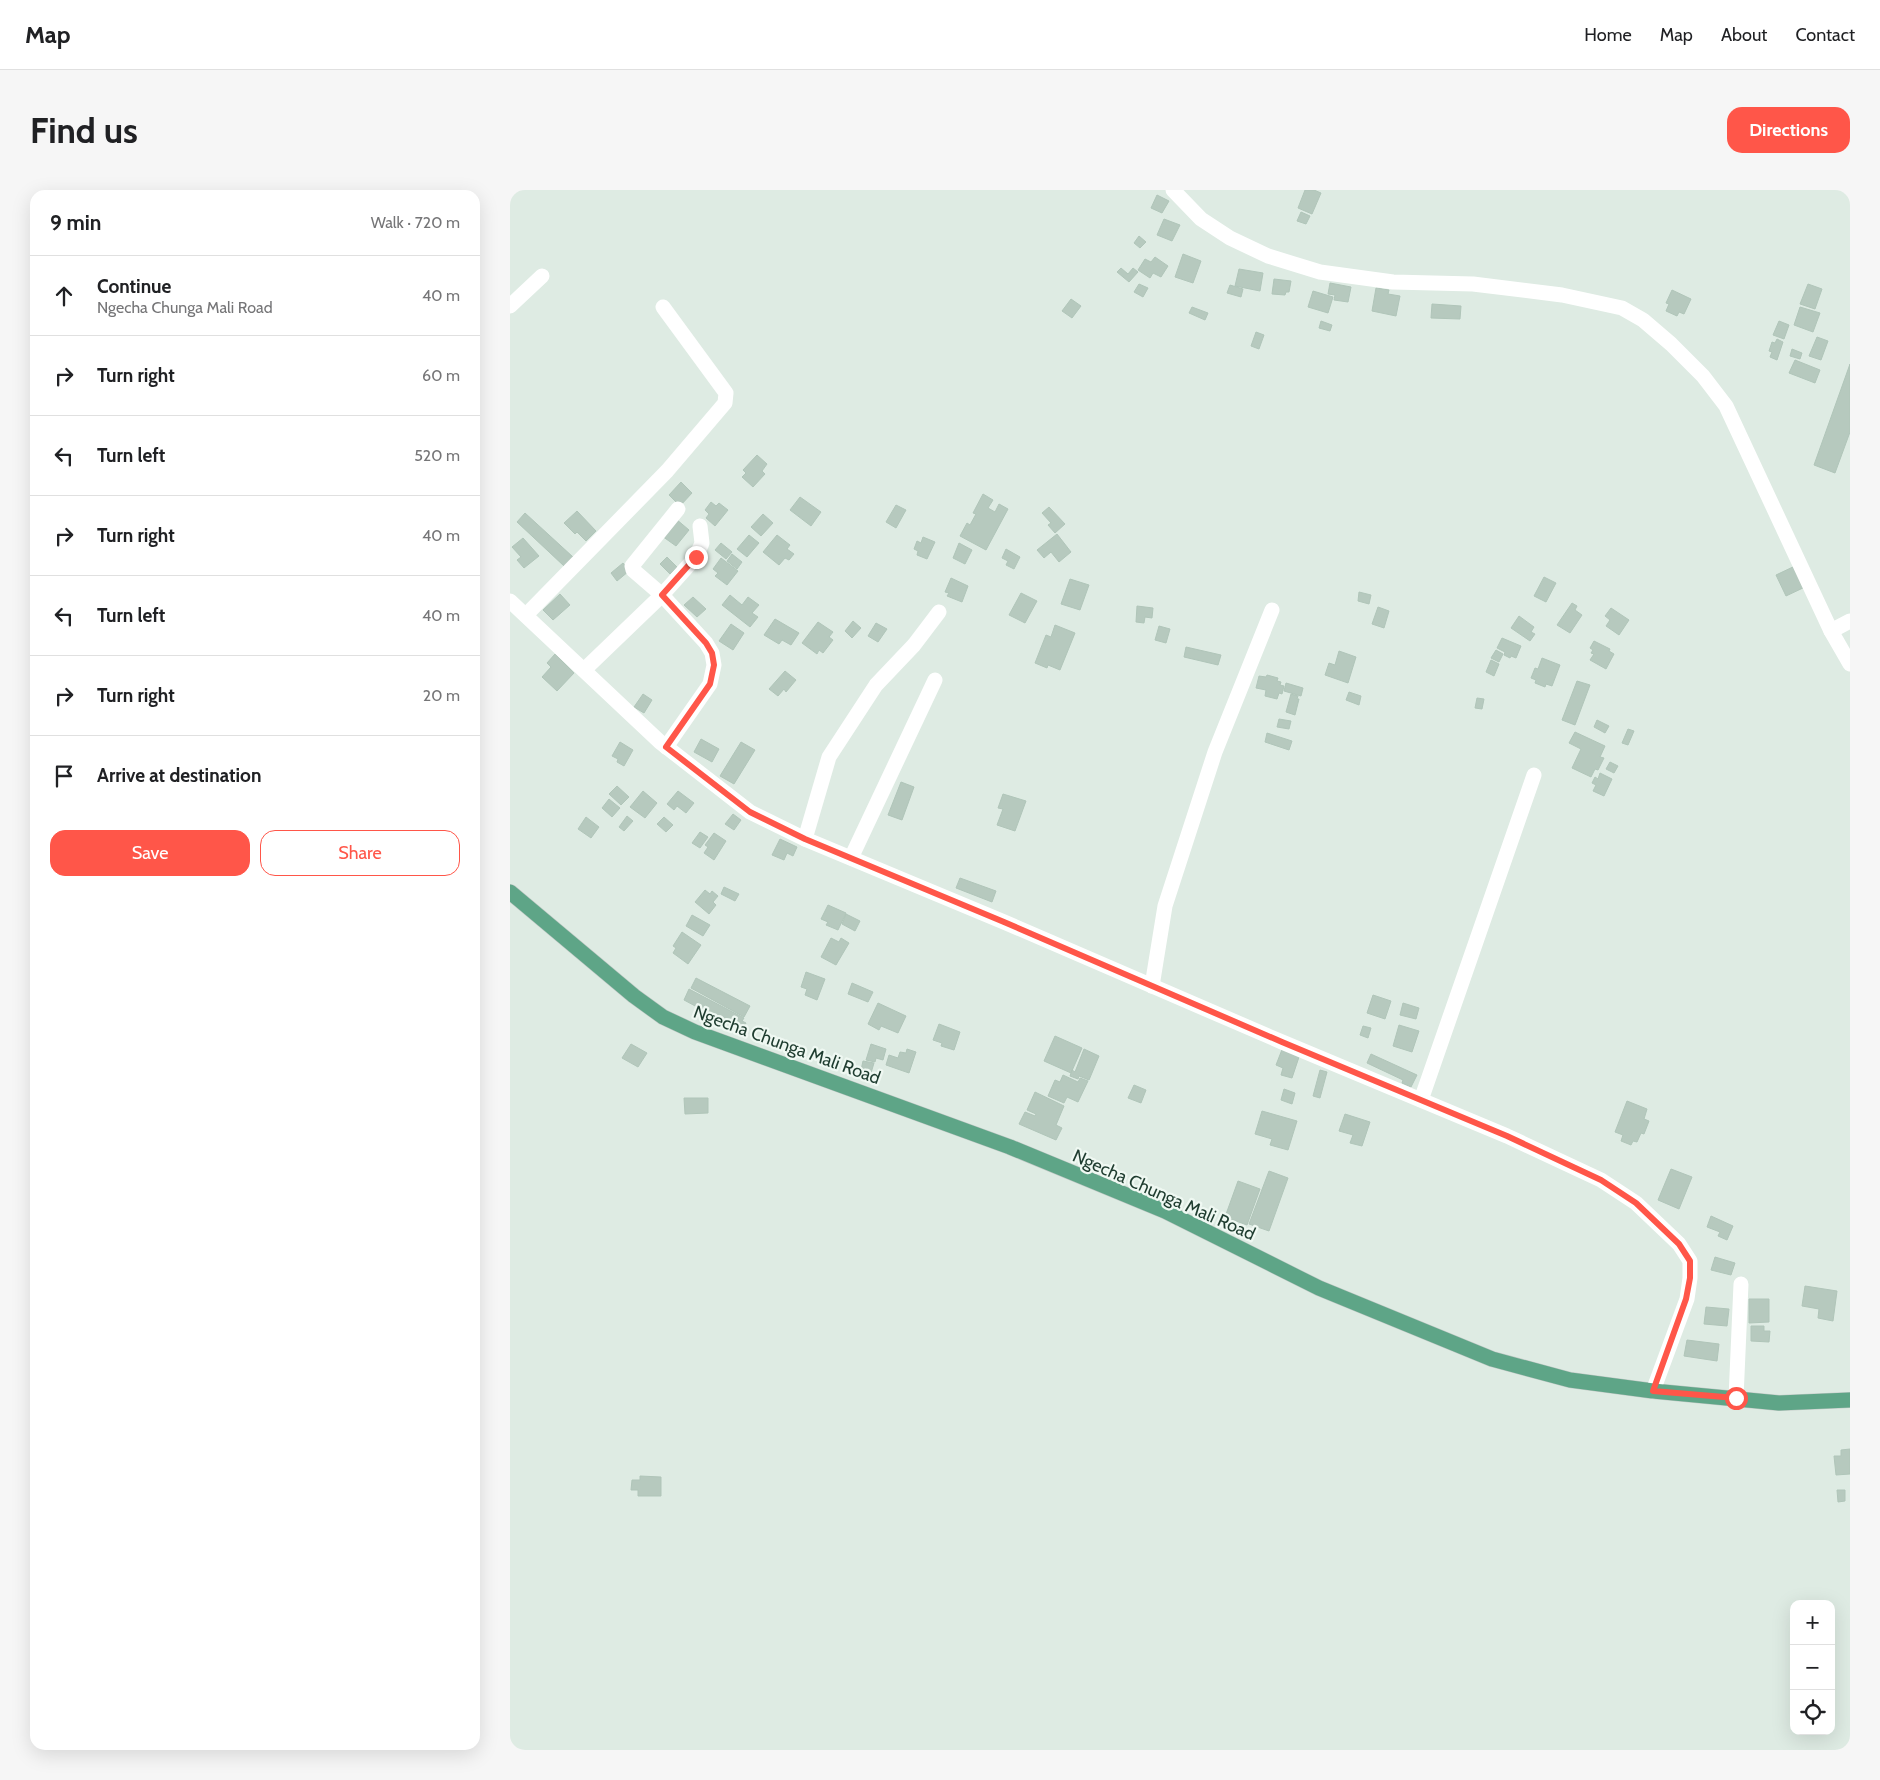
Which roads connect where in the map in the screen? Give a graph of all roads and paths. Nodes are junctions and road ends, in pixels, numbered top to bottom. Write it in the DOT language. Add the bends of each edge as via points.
graph roads {
  1 [pos="1173,190"];
  2 [pos="542,276"];
  3 [pos="510,306"];
  4 [pos="663,306"];
  5 [pos="678,509"];
  6 [pos="700,526"];
  7 [pos="662,595"];
  8 [pos="510,601"];
  9 [pos="1272,610"];
  10 [pos="938,612"];
  11 [pos="526,616"];
  12 [pos="1850,621"];
  13 [pos="1831,631"];
  14 [pos="1850,664"];
  15 [pos="584,670"];
  16 [pos="934,680"];
  17 [pos="666,747"];
  18 [pos="1534,775"];
  19 [pos="805,839"];
  20 [pos="851,858"];
  21 [pos="510,892"];
  22 [pos="1152,986"];
  23 [pos="1421,1100"];
  24 [pos="1741,1284"];
  25 [pos="1653,1391"];
  26 [pos="1736,1398"];
  27 [pos="1850,1400"];
  1 -- 13 [label="street" via="1200,219 1230,238 1268,256 1320,272 1393,282 1473,284 1562,295 1622,308 1643,320 1703,376 1726,406"];
  2 -- 3 [label="street"];
  4 -- 11 [label="street" via="726,393 725,403 667,471"];
  5 -- 7 [label="street" via="632,566"];
  6 -- 7 [label="street" via="702,543 699,552"];
  7 -- 15 [label="street"];
  7 -- 17 [label="street" via="706,643 714,665 710,684"];
  8 -- 11 [label="street"];
  9 -- 22 [label="street" via="1215,752 1171,888"];
  10 -- 19 [label="street" via="914,645 876,686 828,757"];
  11 -- 15 [label="street"];
  12 -- 13 [label="street"];
  13 -- 14 [label="street"];
  15 -- 17 [label="street"];
  16 -- 20 [label="street"];
  17 -- 19 [label="street" via="750,812"];
  18 -- 23 [label="street"];
  19 -- 20 [label="street"];
  20 -- 22 [label="street"];
  21 -- 25 [label="main road, Ngecha Chunga Mali Road" via="634,996 663,1017 695,1032 1010,1147 1165,1211 1319,1288 1492,1359 1570,1380"];
  22 -- 23 [label="street"];
  23 -- 25 [label="street" via="1601,1180 1636,1203 1679,1244 1690,1261 1690,1278 1686,1299"];
  24 -- 26 [label="street"];
  25 -- 26 [label="main road, Ngecha Chunga Mali Road"];
  26 -- 27 [label="main road, Ngecha Chunga Mali Road" via="1779,1403"];
}
